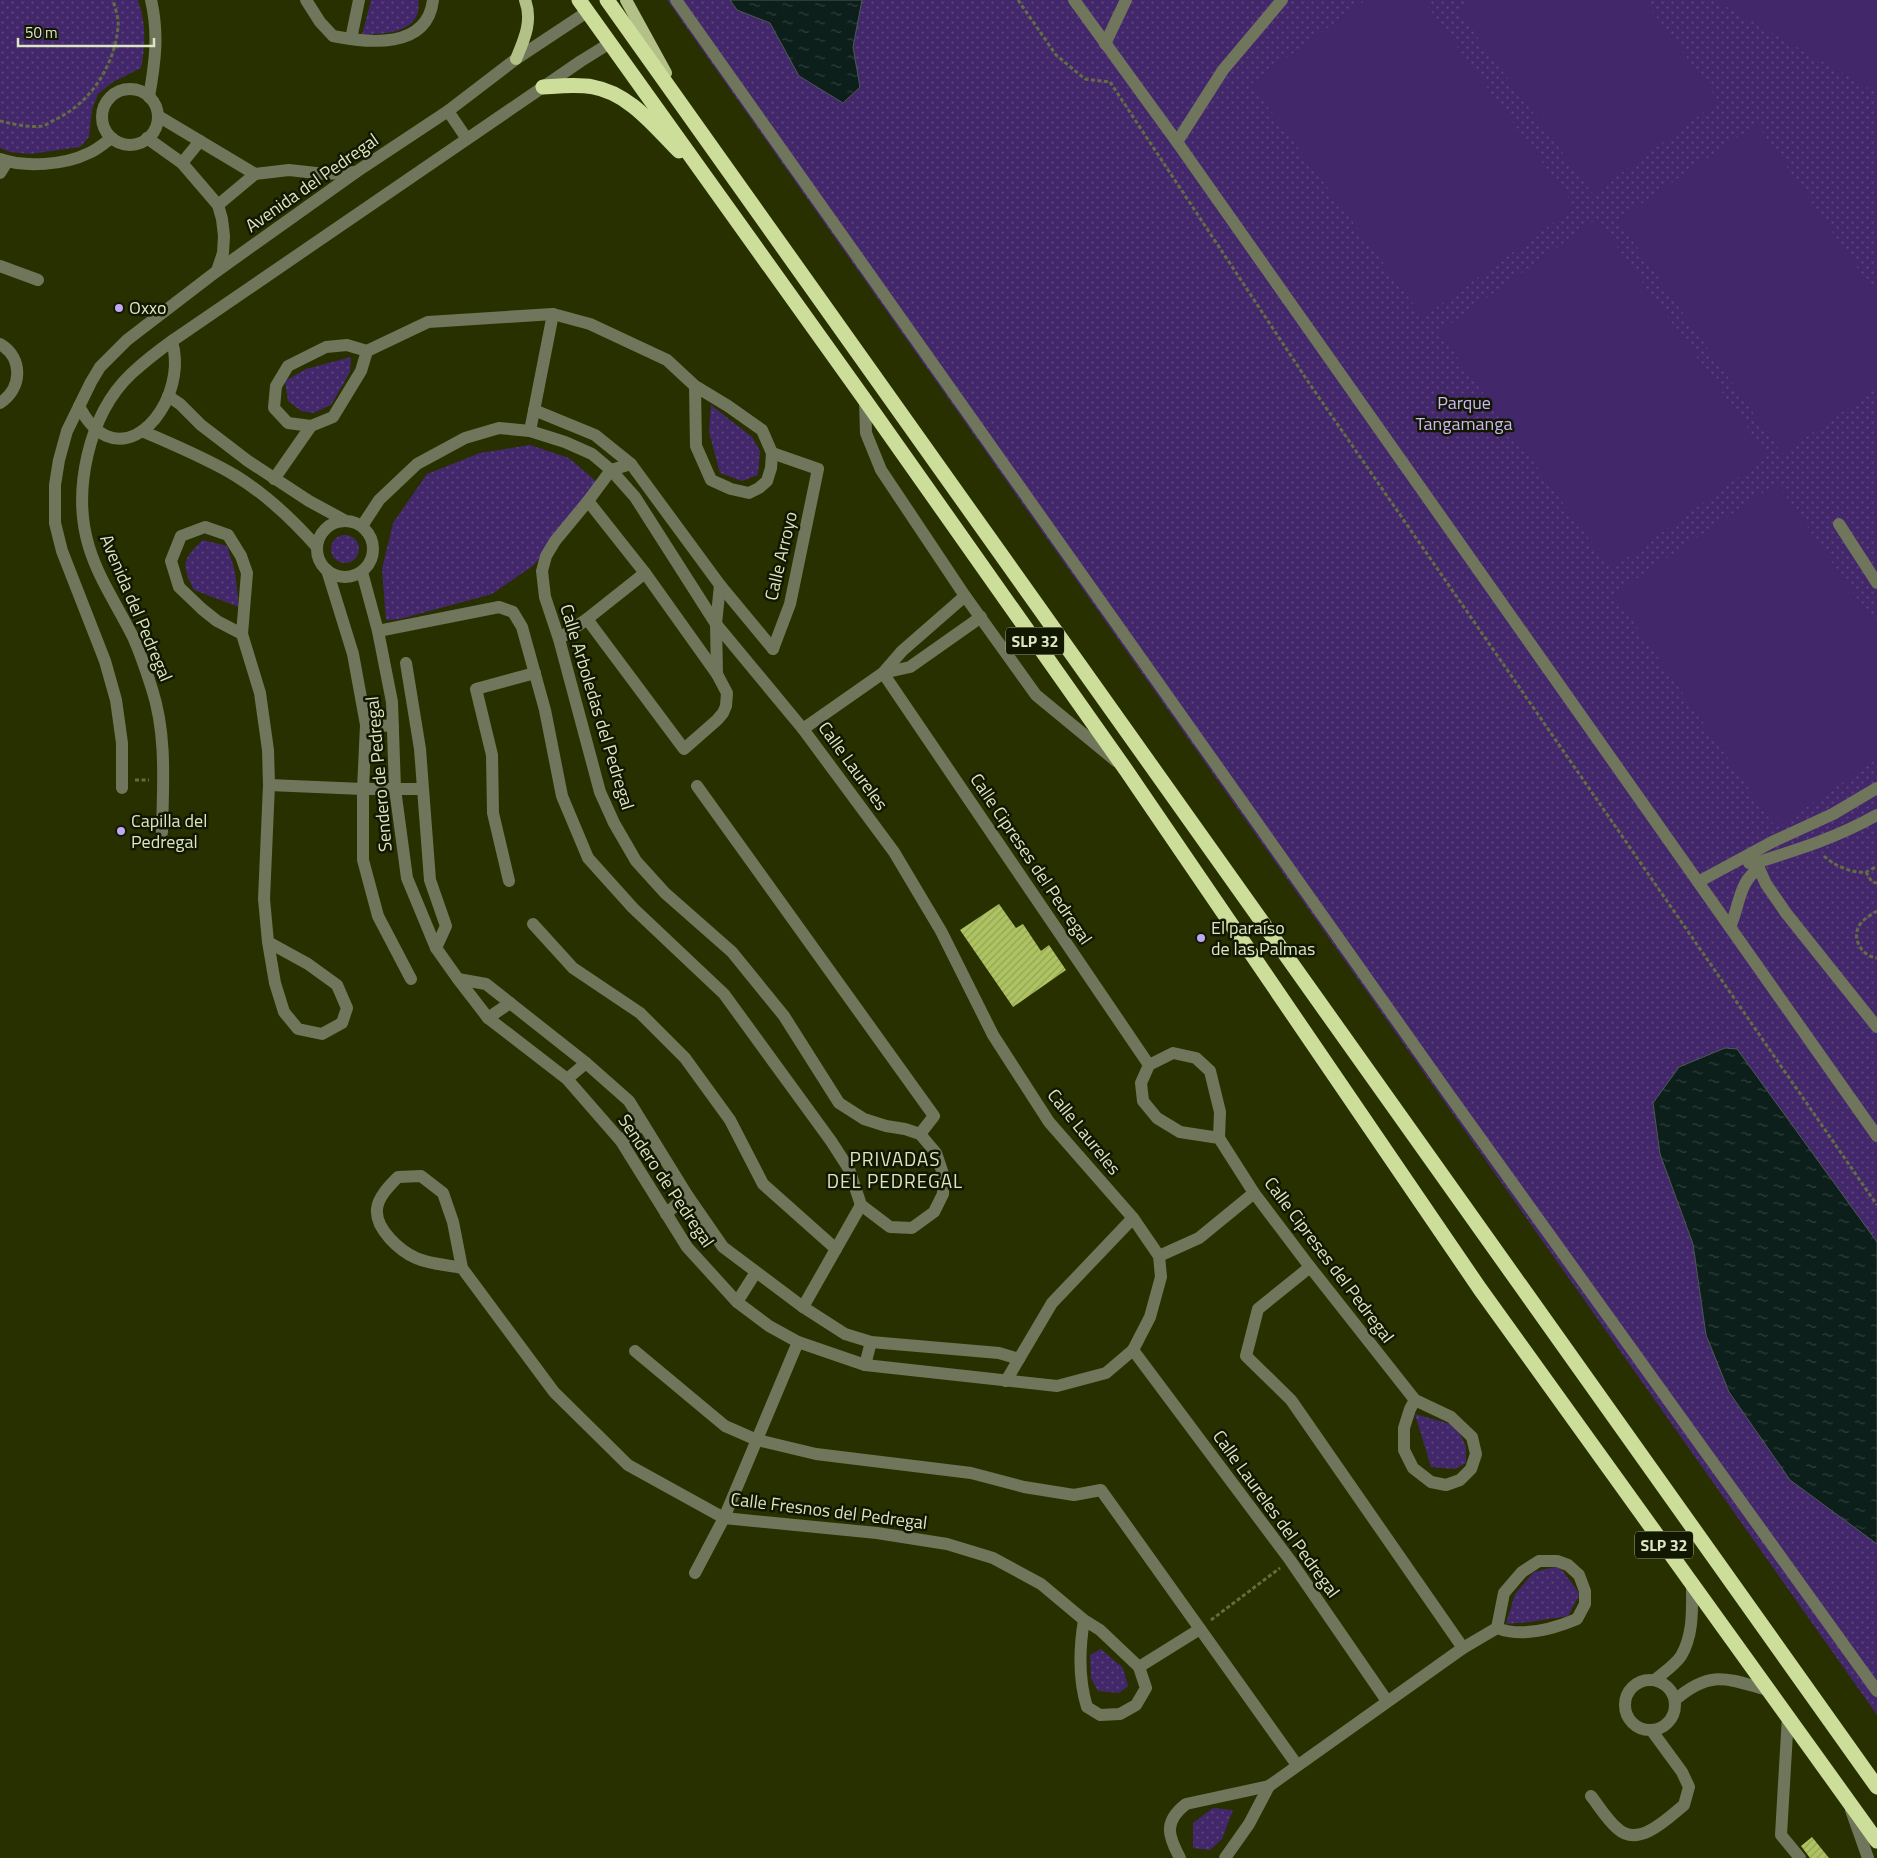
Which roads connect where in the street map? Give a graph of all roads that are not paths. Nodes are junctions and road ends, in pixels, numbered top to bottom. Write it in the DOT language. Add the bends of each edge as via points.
graph roads {
  1 [pos="150,0"];
  2 [pos="306,0"];
  3 [pos="359,0"];
  4 [pos="433,0"];
  5 [pos="525,0"];
  6 [pos="607,0"];
  7 [pos="626,0"];
  8 [pos="676,0"];
  9 [pos="1074,0"];
  10 [pos="1126,0"];
  11 [pos="1282,0"];
  12 [pos="583,6"];
  13 [pos="351,40"];
  14 [pos="610,43"];
  15 [pos="1106,44"];
  16 [pos="516,59"];
  17 [pos="543,86"];
  18 [pos="149,97"];
  19 [pos="448,111"];
  20 [pos="158,116"];
  21 [pos="694,124"];
  22 [pos="112,138"];
  23 [pos="147,138"];
  24 [pos="467,139"];
  25 [pos="200,141"];
  26 [pos="1177,142"];
  27 [pos="3,160"];
  28 [pos="182,163"];
  29 [pos="356,172"];
  30 [pos="0,173"];
  31 [pos="255,174"];
  32 [pos="709,181"];
  33 [pos="218,205"];
  34 [pos="0,266"];
  35 [pos="218,272"];
  36 [pos="38,280"];
  37 [pos="553,314"];
  38 [pos="172,340"];
  39 [pos="0,344"];
  40 [pos="367,351"];
  41 [pos="695,386"];
  42 [pos="168,396"];
  43 [pos="865,400"];
  44 [pos="0,403"];
  45 [pos="79,406"];
  46 [pos="534,410"];
  47 [pos="310,426"];
  48 [pos="95,429"];
  49 [pos="142,431"];
  50 [pos="530,431"];
  51 [pos="772,453"];
  52 [pos="248,461"];
  53 [pos="631,464"];
  54 [pos="611,470"];
  55 [pos="237,477"];
  56 [pos="274,479"];
  57 [pos="588,501"];
  58 [pos="344,520"];
  59 [pos="1839,524"];
  60 [pos="362,526"];
  61 [pos="317,547"];
  62 [pos="327,570"];
  63 [pos="362,572"];
  64 [pos="645,573"];
  65 [pos="1877,583"];
  66 [pos="720,585"];
  67 [pos="965,596"];
  68 [pos="981,617"];
  69 [pos="587,619"];
  70 [pos="716,624"];
  71 [pos="378,631"];
  72 [pos="242,634"];
  73 [pos="558,639"];
  74 [pos="406,663"];
  75 [pos="535,673"];
  76 [pos="883,673"];
  77 [pos="717,674"];
  78 [pos="412,701"];
  79 [pos="392,702"];
  80 [pos="366,725"];
  81 [pos="393,726"];
  82 [pos="803,729"];
  83 [pos="1126,770"];
  84 [pos="122,784"];
  85 [pos="269,785"];
  86 [pos="696,786"];
  87 [pos="395,788"];
  88 [pos="422,788"];
  89 [pos="1877,788"];
  90 [pos="362,789"];
  91 [pos="1877,815"];
  92 [pos="162,832"];
  93 [pos="1755,861"];
  94 [pos="407,878"];
  95 [pos="430,880"];
  96 [pos="509,882"];
  97 [pos="1698,882"];
  98 [pos="533,924"];
  99 [pos="1730,927"];
  100 [pos="268,942"];
  101 [pos="436,948"];
  102 [pos="411,979"];
  103 [pos="458,979"];
  104 [pos="510,1003"];
  105 [pos="488,1018"];
  106 [pos="1877,1027"];
  107 [pos="586,1063"];
  108 [pos="1149,1065"];
  109 [pos="567,1079"];
  110 [pos="1872,1118"];
  111 [pos="643,1124"];
  112 [pos="920,1134"];
  113 [pos="1877,1136"];
  114 [pos="1219,1138"];
  115 [pos="621,1141"];
  116 [pos="1254,1193"];
  117 [pos="687,1196"];
  118 [pos="861,1205"];
  119 [pos="666,1214"];
  120 [pos="1133,1218"];
  121 [pos="836,1249"];
  122 [pos="1159,1256"];
  123 [pos="1310,1267"];
  124 [pos="462,1268"];
  125 [pos="756,1272"];
  126 [pos="737,1302"];
  127 [pos="803,1307"];
  128 [pos="798,1342"];
  129 [pos="871,1342"];
  130 [pos="1133,1350"];
  131 [pos="635,1351"];
  132 [pos="1019,1360"];
  133 [pos="865,1366"];
  134 [pos="1006,1381"];
  135 [pos="1415,1400"];
  136 [pos="757,1440"];
  137 [pos="724,1518"];
  138 [pos="695,1574"];
  139 [pos="1692,1584"];
  140 [pos="1084,1620"];
  141 [pos="1200,1628"];
  142 [pos="1497,1628"];
  143 [pos="1463,1648"];
  144 [pos="1139,1667"];
  145 [pos="1655,1680"];
  146 [pos="1768,1690"];
  147 [pos="1877,1691"];
  148 [pos="1675,1700"];
  149 [pos="1388,1701"];
  150 [pos="1788,1716"];
  151 [pos="1652,1731"];
  152 [pos="1297,1765"];
  153 [pos="1875,1784"];
  154 [pos="1269,1786"];
  155 [pos="1591,1796"];
  156 [pos="1848,1800"];
  157 [pos="1877,1841"];
  158 [pos="1180,1858"];
  159 [pos="1225,1858"];
  160 [pos="1800,1858"];
  161 [pos="1868,1858"];
  1 -- 18 [label="street" via="156,21 156,44"];
  2 -- 13 [label="street" via="333,36"];
  3 -- 13 [label="street"];
  4 -- 13 [label="street" via="429,15 418,29 399,39"];
  5 -- 16 [label="main road" via="527,33"];
  6 -- 21 [label="highway, SLP 32"];
  7 -- 21 [label="main road"];
  8 -- 147 [label="street" via="1450,1096"];
  9 -- 15 [label="street"];
  10 -- 15 [label="street"];
  11 -- 26 [label="street" via="1223,70"];
  12 -- 14 [label="highway, SLP 32"];
  12 -- 16 [label="street, Avenida del Pedregal"];
  14 -- 17 [label="street, Avenida del Pedregal"];
  14 -- 32 [label="highway, SLP 32"];
  15 -- 26 [label="street"];
  16 -- 19 [label="street, Avenida del Pedregal"];
  17 -- 24 [label="street, Avenida del Pedregal"];
  17 -- 32 [label="highway" via="595,87 626,101"];
  18 -- 20 [label="street"];
  18 -- 22 [label="street" via="133,89 124,89 108,98 102,124"];
  19 -- 24 [label="street"];
  19 -- 29 [label="street, Avenida del Pedregal"];
  20 -- 23 [label="street" via="155,129"];
  20 -- 25 [label="street"];
  21 -- 153 [label="highway, SLP 32"];
  22 -- 23 [label="street" via="130,145"];
  22 -- 27 [label="street" via="88,154 56,163"];
  23 -- 28 [label="street"];
  24 -- 38 [label="street, Avenida del Pedregal"];
  25 -- 28 [label="street"];
  25 -- 31 [label="street"];
  26 -- 97 [label="street"];
  27 -- 30 [label="street"];
  28 -- 33 [label="street"];
  29 -- 31 [label="street" via="325,174 289,170"];
  29 -- 35 [label="street, Avenida del Pedregal"];
  31 -- 33 [label="street"];
  32 -- 43 [label="highway, SLP 32"];
  33 -- 35 [label="street" via="224,236"];
  34 -- 36 [label="street"];
  35 -- 45 [label="street, Avenida del Pedregal" via="127,340 95,374"];
  37 -- 40 [label="street" via="428,322"];
  37 -- 41 [label="street" via="590,324 667,360"];
  37 -- 46 [label="street"];
  38 -- 42 [label="street" via="174,377"];
  38 -- 48 [label="street, Avenida del Pedregal" via="130,375"];
  39 -- 44 [label="street" via="14,357 19,371 14,391"];
  40 -- 47 [label="street" via="361,371 333,418"];
  40 -- 47 [label="street" via="347,345 326,347 288,366 276,386 274,408 288,423"];
  41 -- 51 [label="street" via="762,430"];
  41 -- 51 [label="street" via="696,446 711,480 749,493 768,481"];
  42 -- 49 [label="street"];
  42 -- 52 [label="street"];
  43 -- 67 [label="street" via="866,433 881,470"];
  43 -- 83 [label="highway, SLP 32"];
  45 -- 48 [label="street"];
  45 -- 84 [label="street, Avenida del Pedregal" via="59,460 55,486 56,523 62,551 105,661 116,700 122,743"];
  46 -- 50 [label="street"];
  46 -- 53 [label="street" via="595,435"];
  47 -- 56 [label="street"];
  48 -- 49 [label="street" via="116,439 129,439"];
  48 -- 92 [label="street, Avenida del Pedregal" via="86,461 84,522 101,578 134,640 153,691 163,744"];
  49 -- 55 [label="street"];
  50 -- 54 [label="street, Calle Laureles" via="592,454"];
  50 -- 60 [label="street, Calle Laureles" via="499,428 465,438 417,464 379,500"];
  51 -- 66 [label="street, Calle Arroyo" via="818,469 790,604 773,649"];
  52 -- 55 [label="street"];
  52 -- 56 [label="street"];
  53 -- 54 [label="street"];
  53 -- 66 [label="street"];
  54 -- 57 [label="street, Calle Arboledas del Pedregal"];
  54 -- 70 [label="street, Calle Laureles" via="635,497"];
  55 -- 61 [label="street" via="280,509"];
  56 -- 58 [label="street"];
  57 -- 64 [label="street"];
  57 -- 73 [label="street, Calle Arboledas del Pedregal" via="555,541 542,571 545,597"];
  58 -- 60 [label="street"];
  58 -- 61 [label="street" via="331,524 321,534"];
  59 -- 65 [label="street"];
  60 -- 63 [label="street" via="371,536 374,548 371,562"];
  61 -- 62 [label="street" via="319,560"];
  62 -- 63 [label="street" via="338,576 351,577"];
  62 -- 80 [label="street" via="353,654"];
  63 -- 71 [label="street, Sendero de Pedregal"];
  64 -- 69 [label="street"];
  64 -- 77 [label="street"];
  66 -- 70 [label="street"];
  67 -- 68 [label="street"];
  67 -- 76 [label="street" via="902,651"];
  68 -- 76 [label="street" via="910,667"];
  68 -- 83 [label="street" via="1036,695"];
  69 -- 73 [label="street"];
  69 -- 77 [label="street" via="684,749 717,720 726,706 727,693"];
  70 -- 77 [label="street"];
  70 -- 82 [label="street, Calle Laureles"];
  71 -- 75 [label="street" via="499,606 513,612 522,627"];
  71 -- 79 [label="street, Sendero de Pedregal"];
  72 -- 72 [label="street" via="247,573 228,535 205,527 181,536 171,561 179,587 217,621"];
  72 -- 85 [label="street" via="261,701"];
  73 -- 112 [label="street, Calle Arboledas del Pedregal" via="600,792 636,861 665,893 732,952 784,1016 839,1103 864,1120"];
  74 -- 78 [label="street"];
  75 -- 96 [label="street" via="476,689 492,755 493,813"];
  75 -- 118 [label="street" via="562,796 588,858 633,908 724,994 832,1141 849,1169"];
  76 -- 82 [label="street"];
  76 -- 108 [label="street, Calle Cipreses del Pedregal"];
  78 -- 79 [label="street"];
  78 -- 88 [label="street" via="420,748"];
  79 -- 81 [label="street, Sendero de Pedregal"];
  80 -- 81 [label="street"];
  80 -- 90 [label="street"];
  81 -- 87 [label="street, Sendero de Pedregal"];
  82 -- 120 [label="street, Calle Laureles" via="894,852 941,930 993,1035 1050,1122"];
  83 -- 139 [label="highway, SLP 32" via="1480,1289"];
  85 -- 90 [label="street"];
  85 -- 100 [label="street" via="264,898"];
  86 -- 112 [label="street" via="934,1116"];
  87 -- 88 [label="street"];
  87 -- 90 [label="street"];
  87 -- 94 [label="street, Sendero de Pedregal"];
  88 -- 95 [label="street"];
  89 -- 93 [label="street"];
  90 -- 102 [label="street" via="363,860 378,916"];
  91 -- 93 [label="street" via="1847,832 1813,845"];
  93 -- 97 [label="street" via="1732,863"];
  93 -- 99 [label="street"];
  93 -- 106 [label="street" via="1786,914"];
  94 -- 95 [label="street"];
  94 -- 101 [label="street, Sendero de Pedregal"];
  95 -- 101 [label="street" via="446,926"];
  97 -- 99 [label="street"];
  98 -- 121 [label="street" via="573,968 640,1013 685,1058 730,1120 763,1184"];
  99 -- 110 [label="street"];
  100 -- 100 [label="street" via="337,985 347,1008 342,1023 322,1034 298,1029 284,1012"];
  101 -- 103 [label="street, Sendero de Pedregal"];
  103 -- 104 [label="street" via="486,984"];
  103 -- 105 [label="street, Sendero de Pedregal"];
  104 -- 105 [label="street"];
  104 -- 107 [label="street"];
  105 -- 109 [label="street, Sendero de Pedregal"];
  107 -- 109 [label="street"];
  107 -- 111 [label="street" via="630,1101"];
  108 -- 114 [label="street" via="1141,1082 1143,1101 1157,1118 1180,1132"];
  108 -- 114 [label="street" via="1173,1053 1196,1058 1210,1071 1220,1112"];
  109 -- 115 [label="street, Sendero de Pedregal"];
  110 -- 113 [label="street"];
  111 -- 115 [label="street"];
  111 -- 117 [label="street"];
  112 -- 118 [label="street" via="936,1153 943,1174 943,1194 934,1212 912,1228 890,1227"];
  114 -- 116 [label="street, Calle Cipreses del Pedregal"];
  115 -- 119 [label="street, Sendero de Pedregal"];
  116 -- 122 [label="street" via="1199,1238"];
  116 -- 123 [label="street, Calle Cipreses del Pedregal"];
  117 -- 119 [label="street"];
  117 -- 125 [label="street" via="723,1246"];
  118 -- 121 [label="street"];
  119 -- 126 [label="street, Sendero de Pedregal" via="686,1247"];
  120 -- 122 [label="street, Calle Laureles"];
  120 -- 132 [label="street" via="1052,1303"];
  121 -- 127 [label="street"];
  122 -- 130 [label="street" via="1161,1277 1150,1317"];
  123 -- 135 [label="street, Calle Cipreses del Pedregal"];
  123 -- 143 [label="street" via="1258,1309 1246,1356 1291,1400"];
  124 -- 124 [label="street, Calle Fresnos del Pedregal" via="453,1222 443,1193 421,1176 398,1177 386,1189 377,1209 382,1228 394,1243 416,1258"];
  124 -- 137 [label="street, Calle Fresnos del Pedregal" via="554,1392 628,1465"];
  125 -- 126 [label="street"];
  125 -- 127 [label="street"];
  126 -- 128 [label="street, Sendero de Pedregal" via="769,1326"];
  127 -- 129 [label="street" via="845,1334"];
  128 -- 133 [label="street, Sendero de Pedregal"];
  128 -- 136 [label="street"];
  129 -- 132 [label="street" via="999,1353"];
  129 -- 133 [label="street"];
  130 -- 134 [label="street, Sendero de Pedregal" via="1106,1374 1057,1386"];
  130 -- 149 [label="street, Calle Laureles del Pedregal" via="1290,1560"];
  131 -- 136 [label="street" via="725,1426"];
  132 -- 134 [label="street"];
  133 -- 134 [label="street, Sendero de Pedregal"];
  135 -- 135 [label="street, Calle Cipreses del Pedregal" via="1404,1428 1404,1450 1413,1468 1431,1482 1446,1485 1460,1480 1471,1469 1476,1454 1472,1437 1451,1417"];
  136 -- 137 [label="street"];
  136 -- 141 [label="street" via="816,1454 971,1473 1024,1487 1074,1495 1101,1490"];
  137 -- 138 [label="street"];
  137 -- 140 [label="street, Calle Fresnos del Pedregal" via="877,1533 947,1544 993,1558 1041,1584"];
  139 -- 145 [label="street" via="1693,1615 1689,1635 1680,1657"];
  139 -- 146 [label="highway, SLP 32"];
  140 -- 144 [label="street, Calle Fresnos del Pedregal" via="1100,1630"];
  140 -- 144 [label="street" via="1080,1647 1081,1687 1087,1707 1100,1715 1120,1714 1136,1705 1146,1688"];
  141 -- 144 [label="street"];
  141 -- 152 [label="street"];
  142 -- 142 [label="street" via="1508,1633 1531,1631 1577,1619 1585,1604 1585,1591 1579,1575 1568,1565 1557,1561 1534,1564 1504,1592"];
  142 -- 143 [label="street"];
  143 -- 149 [label="street"];
  145 -- 148 [label="street" via="1668,1687"];
  145 -- 151 [label="street" via="1640,1681 1629,1690 1624,1704 1627,1718 1638,1728"];
  146 -- 148 [label="street" via="1722,1678 1702,1681"];
  146 -- 150 [label="highway, SLP 32"];
  148 -- 151 [label="street" via="1674,1714 1665,1726"];
  149 -- 152 [label="street"];
  150 -- 156 [label="highway, SLP 32"];
  150 -- 160 [label="street" via="1781,1835"];
  151 -- 155 [label="street" via="1689,1787 1684,1805 1649,1832 1636,1836 1618,1830"];
  152 -- 154 [label="street"];
  154 -- 158 [label="street" via="1186,1804 1175,1812 1170,1823 1170,1838"];
  154 -- 159 [label="street" via="1249,1824"];
  156 -- 157 [label="highway, SLP 32"];
  156 -- 161 [label="street"];
}
